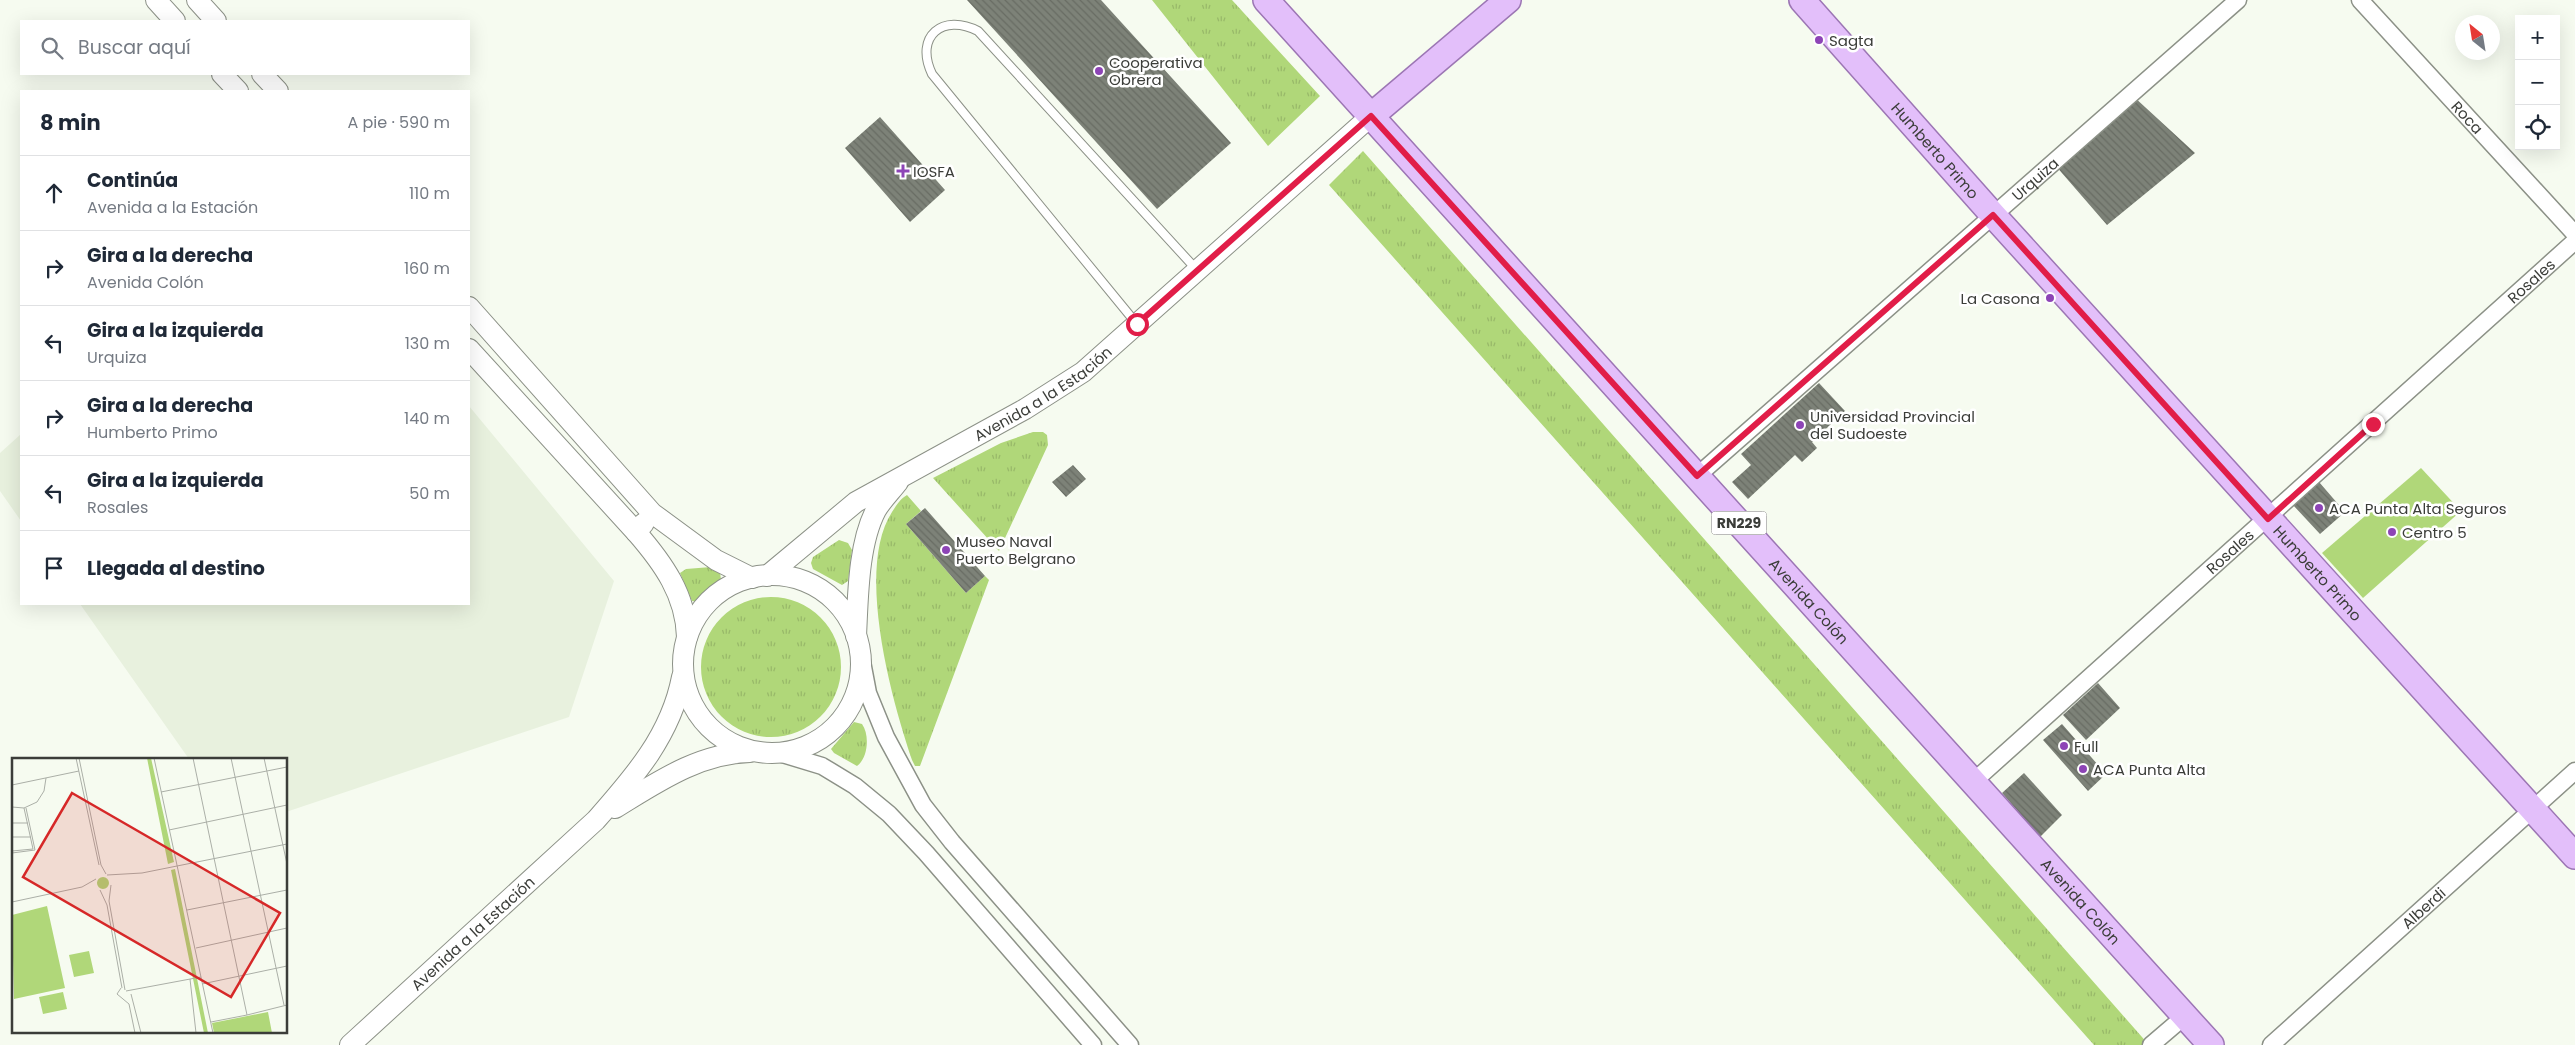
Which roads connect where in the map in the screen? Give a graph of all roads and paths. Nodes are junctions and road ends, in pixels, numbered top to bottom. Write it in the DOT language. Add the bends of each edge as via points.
graph roads {
  1 [pos="156,0"];
  2 [pos="197,0"];
  3 [pos="1266,0"];
  4 [pos="1508,0"];
  5 [pos="1802,0"];
  6 [pos="2238,0"];
  7 [pos="2360,0"];
  8 [pos="174,20"];
  9 [pos="215,20"];
  10 [pos="223,75"];
  11 [pos="263,75"];
  12 [pos="237,90"];
  13 [pos="277,90"];
  14 [pos="1371,116"];
  15 [pos="1993,215"];
  16 [pos="2575,234"];
  17 [pos="2575,241"];
  18 [pos="1198,270"];
  19 [pos="470,308"];
  20 [pos="1137,324"];
  21 [pos="470,350"];
  22 [pos="905,473"];
  23 [pos="1697,476"];
  24 [pos="652,514"];
  25 [pos="2268,519"];
  26 [pos="636,532"];
  27 [pos="759,577"];
  28 [pos="688,637"];
  29 [pos="858,644"];
  30 [pos="683,672"];
  31 [pos="755,752"];
  32 [pos="778,753"];
  33 [pos="2575,771"];
  34 [pos="1973,782"];
  35 [pos="2532,810"];
  36 [pos="596,820"];
  37 [pos="2575,856"];
  38 [pos="2185,1016"];
  39 [pos="350,1045"];
  40 [pos="1093,1045"];
  41 [pos="1130,1045"];
  42 [pos="2151,1045"];
  43 [pos="2211,1045"];
  44 [pos="2271,1045"];
  1 -- 8 [label="street"];
  2 -- 9 [label="street"];
  3 -- 14 [label="main road, Avenida Colón / RN229"];
  4 -- 14 [label="main road"];
  5 -- 15 [label="main road, Humberto Primo"];
  6 -- 15 [label="street, Urquiza"];
  7 -- 16 [label="street, Roca"];
  10 -- 12 [label="street"];
  11 -- 13 [label="street"];
  14 -- 18 [label="street, Avenida a la Estación"];
  14 -- 23 [label="main road, Avenida Colón / RN229"];
  15 -- 23 [label="street, Urquiza"];
  15 -- 25 [label="main road, Humberto Primo"];
  17 -- 25 [label="street, Rosales"];
  18 -- 20 [label="street, Avenida a la Estación"];
  18 -- 20 [label="lane" via="978,31 967,25 954,24 936,30 925,49 926,62 932,74"];
  19 -- 24 [label="street"];
  20 -- 22 [label="street, Avenida a la Estación" via="1083,372 1025,409"];
  21 -- 26 [label="street"];
  22 -- 27 [label="street, Avenida a la Estación" via="856,502"];
  22 -- 29 [label="street" via="876,510 870,527 860,576"];
  23 -- 34 [label="main road, Avenida Colón / RN229"];
  24 -- 26 [label="street"];
  24 -- 27 [label="street" via="716,560"];
  25 -- 34 [label="street, Rosales"];
  25 -- 35 [label="main road, Humberto Primo"];
  26 -- 28 [label="street" via="660,559 676,590 683,607"];
  27 -- 28 [label="street" via="724,590 712,599 693,623"];
  27 -- 29 [label="street" via="796,579 822,591 843,611"];
  28 -- 30 [label="street"];
  29 -- 32 [label="street" via="858,684 845,715 830,732 811,744"];
  29 -- 41 [label="street" via="868,692 886,737 923,805"];
  30 -- 31 [label="street" via="690,700 705,724 728,742"];
  30 -- 36 [label="street" via="678,700 660,740"];
  31 -- 32 [label="street"];
  31 -- 36 [label="street" via="729,754 688,767"];
  32 -- 40 [label="street" via="822,766 855,786 889,814"];
  33 -- 35 [label="street, Alberdi"];
  34 -- 38 [label="main road, Avenida Colón / RN229"];
  35 -- 37 [label="main road, Humberto Primo"];
  35 -- 44 [label="street, Alberdi"];
  36 -- 39 [label="street, Avenida a la Estación"];
  38 -- 42 [label="street"];
  38 -- 43 [label="main road, Avenida Colón / RN229"];
}
